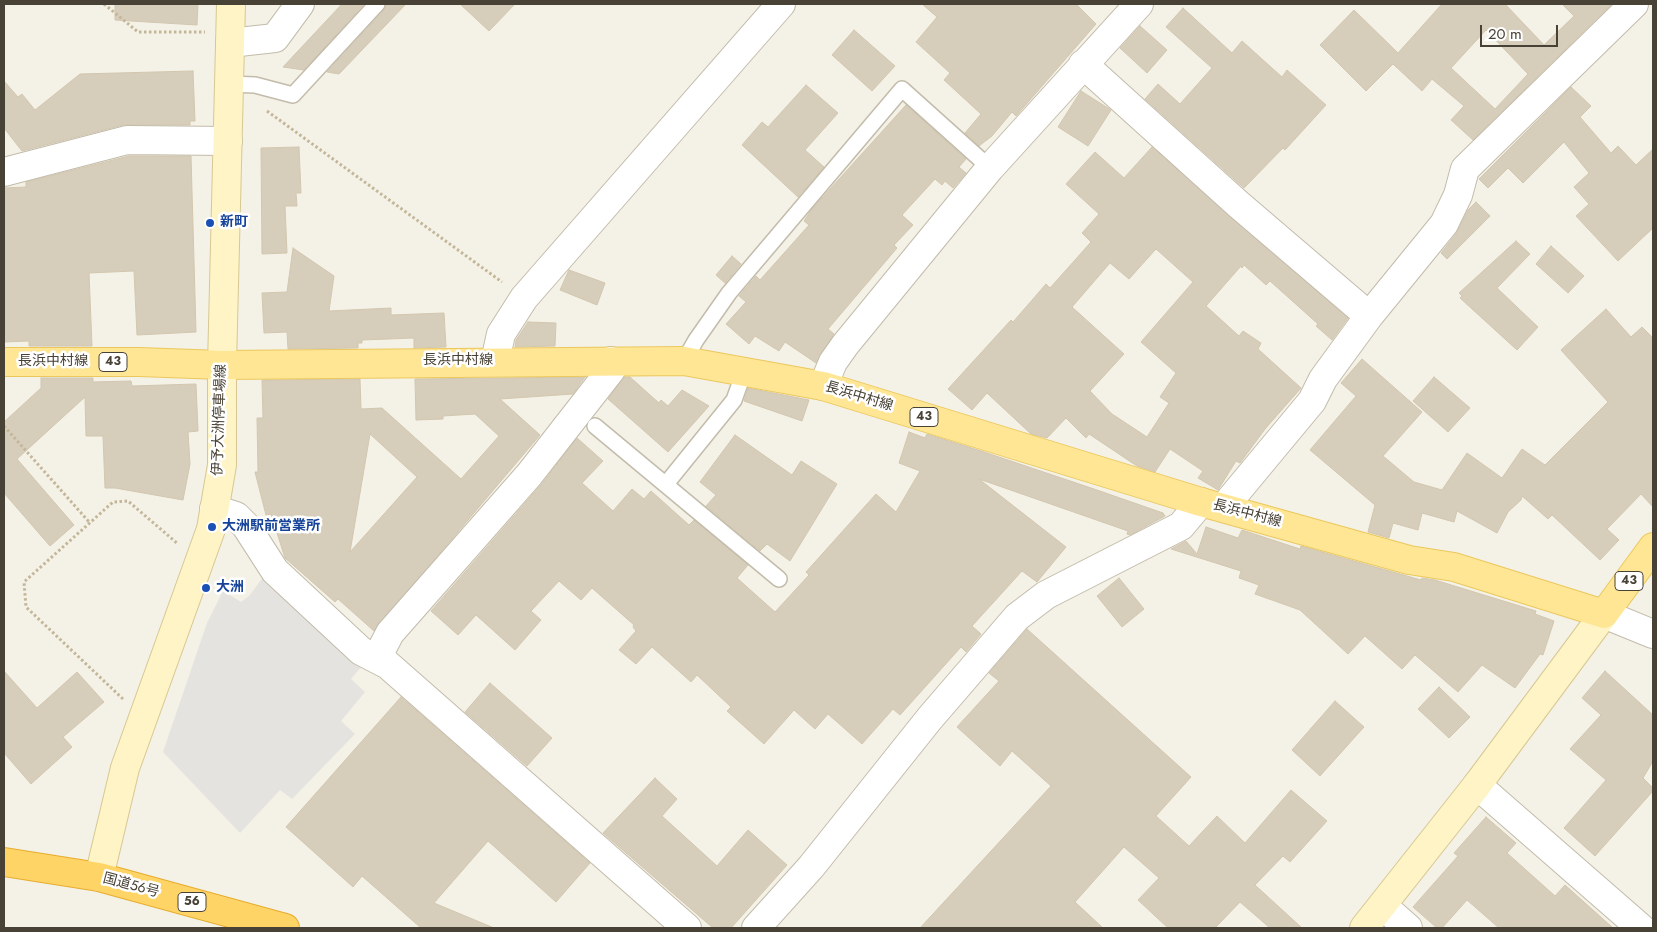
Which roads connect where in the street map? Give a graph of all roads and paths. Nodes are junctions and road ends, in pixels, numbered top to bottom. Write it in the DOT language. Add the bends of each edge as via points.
graph roads {
  1 [pos="104,4"];
  2 [pos="230,4"];
  3 [pos="300,4"];
  4 [pos="377,4"];
  5 [pos="781,4"];
  6 [pos="1139,4"];
  7 [pos="1634,4"];
  8 [pos="230,38"];
  9 [pos="1083,64"];
  10 [pos="229,91"];
  11 [pos="228,141"];
  12 [pos="990,168"];
  13 [pos="4,172"];
  14 [pos="524,298"];
  15 [pos="1369,316"];
  16 [pos="495,361"];
  17 [pos="611,361"];
  18 [pos="684,361"];
  19 [pos="4,362"];
  20 [pos="222,365"];
  21 [pos="744,372"];
  22 [pos="823,386"];
  23 [pos="4,426"];
  24 [pos="595,426"];
  25 [pos="666,484"];
  26 [pos="1213,505"];
  27 [pos="214,509"];
  28 [pos="90,524"];
  29 [pos="1653,547"];
  30 [pos="199,563"];
  31 [pos="779,580"];
  32 [pos="1604,614"];
  33 [pos="1653,634"];
  34 [pos="377,658"];
  35 [pos="143,718"];
  36 [pos="1477,785"];
  37 [pos="4,862"];
  38 [pos="99,877"];
  39 [pos="1383,906"];
  40 [pos="285,928"];
  41 [pos="687,928"];
  42 [pos="756,928"];
  43 [pos="1364,928"];
  44 [pos="1408,928"];
  45 [pos="1641,928"];
  1 -- 8 [label="path" via="138,32"];
  2 -- 8 [label="main road, 伊予大洲停車場線"];
  3 -- 8 [label="street" via="275,38"];
  4 -- 10 [label="lane" via="293,95 255,85"];
  5 -- 14 [label="street"];
  6 -- 9 [label="street"];
  7 -- 15 [label="street" via="1465,169 1458,195 1444,224"];
  8 -- 10 [label="main road, 伊予大洲停車場線"];
  9 -- 12 [label="street"];
  9 -- 15 [label="street"];
  10 -- 11 [label="main road, 伊予大洲停車場線"];
  10 -- 14 [label="path" via="259,105"];
  11 -- 13 [label="street" via="127,140"];
  11 -- 20 [label="main road, 伊予大洲停車場線"];
  12 -- 18 [label="lane" via="902,88 729,293"];
  12 -- 22 [label="street" via="846,345 833,362"];
  14 -- 16 [label="street" via="501,334"];
  15 -- 26 [label="street" via="1323,379 1312,401"];
  16 -- 17 [label="main road, 長浜中村線 / 43"];
  16 -- 20 [label="main road, 長浜中村線 / 43"];
  17 -- 18 [label="main road, 長浜中村線 / 43"];
  17 -- 34 [label="street" via="611,370 529,475 390,634"];
  18 -- 21 [label="main road, 長浜中村線 / 43"];
  19 -- 20 [label="main road, 長浜中村線 / 43"];
  20 -- 27 [label="main road, 伊予大洲停車場線" via="222,465"];
  21 -- 22 [label="main road, 長浜中村線 / 43"];
  21 -- 25 [label="lane" via="734,400"];
  22 -- 26 [label="main road, 長浜中村線 / 43"];
  23 -- 28 [label="path"];
  24 -- 25 [label="lane"];
  25 -- 31 [label="lane"];
  26 -- 32 [label="main road, 長浜中村線 / 43" via="1409,560 1454,567"];
  26 -- 42 [label="street" via="1181,526 1046,595 1017,617 930,718 811,867"];
  27 -- 30 [label="main road, 伊予大洲停車場線"];
  27 -- 34 [label="street" via="236,516 275,571 361,651"];
  28 -- 30 [label="path" via="113,502 128,501"];
  28 -- 35 [label="path" via="24,582 26,607"];
  29 -- 32 [label="main road, 43"];
  30 -- 35 [label="main road, 伊予大洲停車場線"];
  32 -- 33 [label="street"];
  32 -- 36 [label="main road"];
  34 -- 41 [label="street"];
  35 -- 38 [label="main road, 伊予大洲停車場線" via="124,768"];
  36 -- 39 [label="main road"];
  36 -- 45 [label="street"];
  37 -- 38 [label="highway, 国道56号 / 56"];
  38 -- 40 [label="highway, 国道56号 / 56"];
  39 -- 43 [label="main road"];
  39 -- 44 [label="street"];
}
